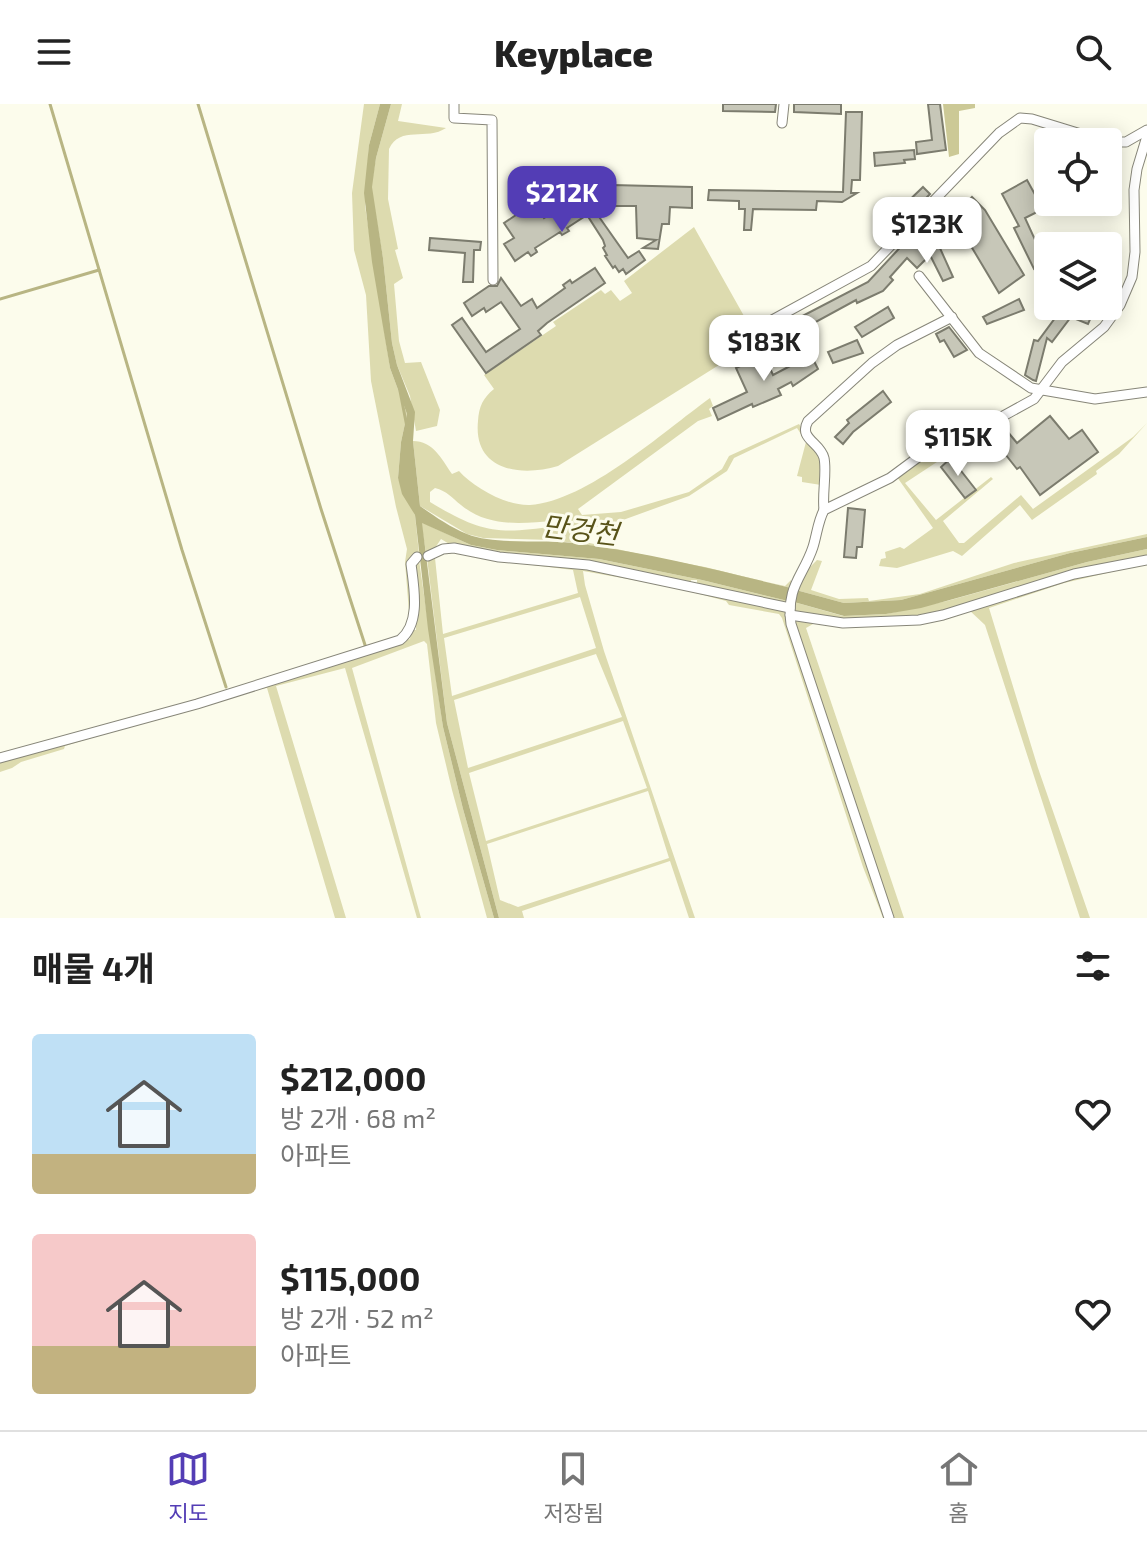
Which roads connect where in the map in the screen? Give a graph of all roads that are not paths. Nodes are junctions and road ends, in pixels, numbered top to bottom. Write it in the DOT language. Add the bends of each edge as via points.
graph roads {
  1 [pos="454,104"];
  2 [pos="784,104"];
  3 [pos="782,123"];
  4 [pos="1062,128"];
  5 [pos="1147,133"];
  6 [pos="1122,142"];
  7 [pos="919,276"];
  8 [pos="493,280"];
  9 [pos="952,317"];
  10 [pos="743,336"];
  11 [pos="1042,391"];
  12 [pos="1147,392"];
  13 [pos="824,510"];
  14 [pos="428,556"];
  15 [pos="417,557"];
  16 [pos="1147,560"];
  17 [pos="790,609"];
  18 [pos="0,758"];
  19 [pos="889,918"];
  1 -- 8 [label="street" via="454,118 492,120"];
  2 -- 3 [label="street"];
  4 -- 10 [label="street" via="1025,117 1013,121 871,266"];
  5 -- 6 [label="street"];
  5 -- 11 [label="street" via="1134,190 1135,264 1127,291 1104,327 1062,362"];
  7 -- 9 [label="street"];
  9 -- 11 [label="street" via="990,363"];
  9 -- 13 [label="street" via="872,363 808,421 805,434 824,461"];
  11 -- 12 [label="street" via="1095,399"];
  11 -- 13 [label="street" via="976,431 940,441 890,478"];
  13 -- 17 [label="street"];
  14 -- 17 [label="street" via="454,548 588,565"];
  15 -- 18 [label="street" via="411,564 412,621 400,640"];
  16 -- 17 [label="street" via="1074,574 919,620 843,623"];
  17 -- 19 [label="street"];
}
